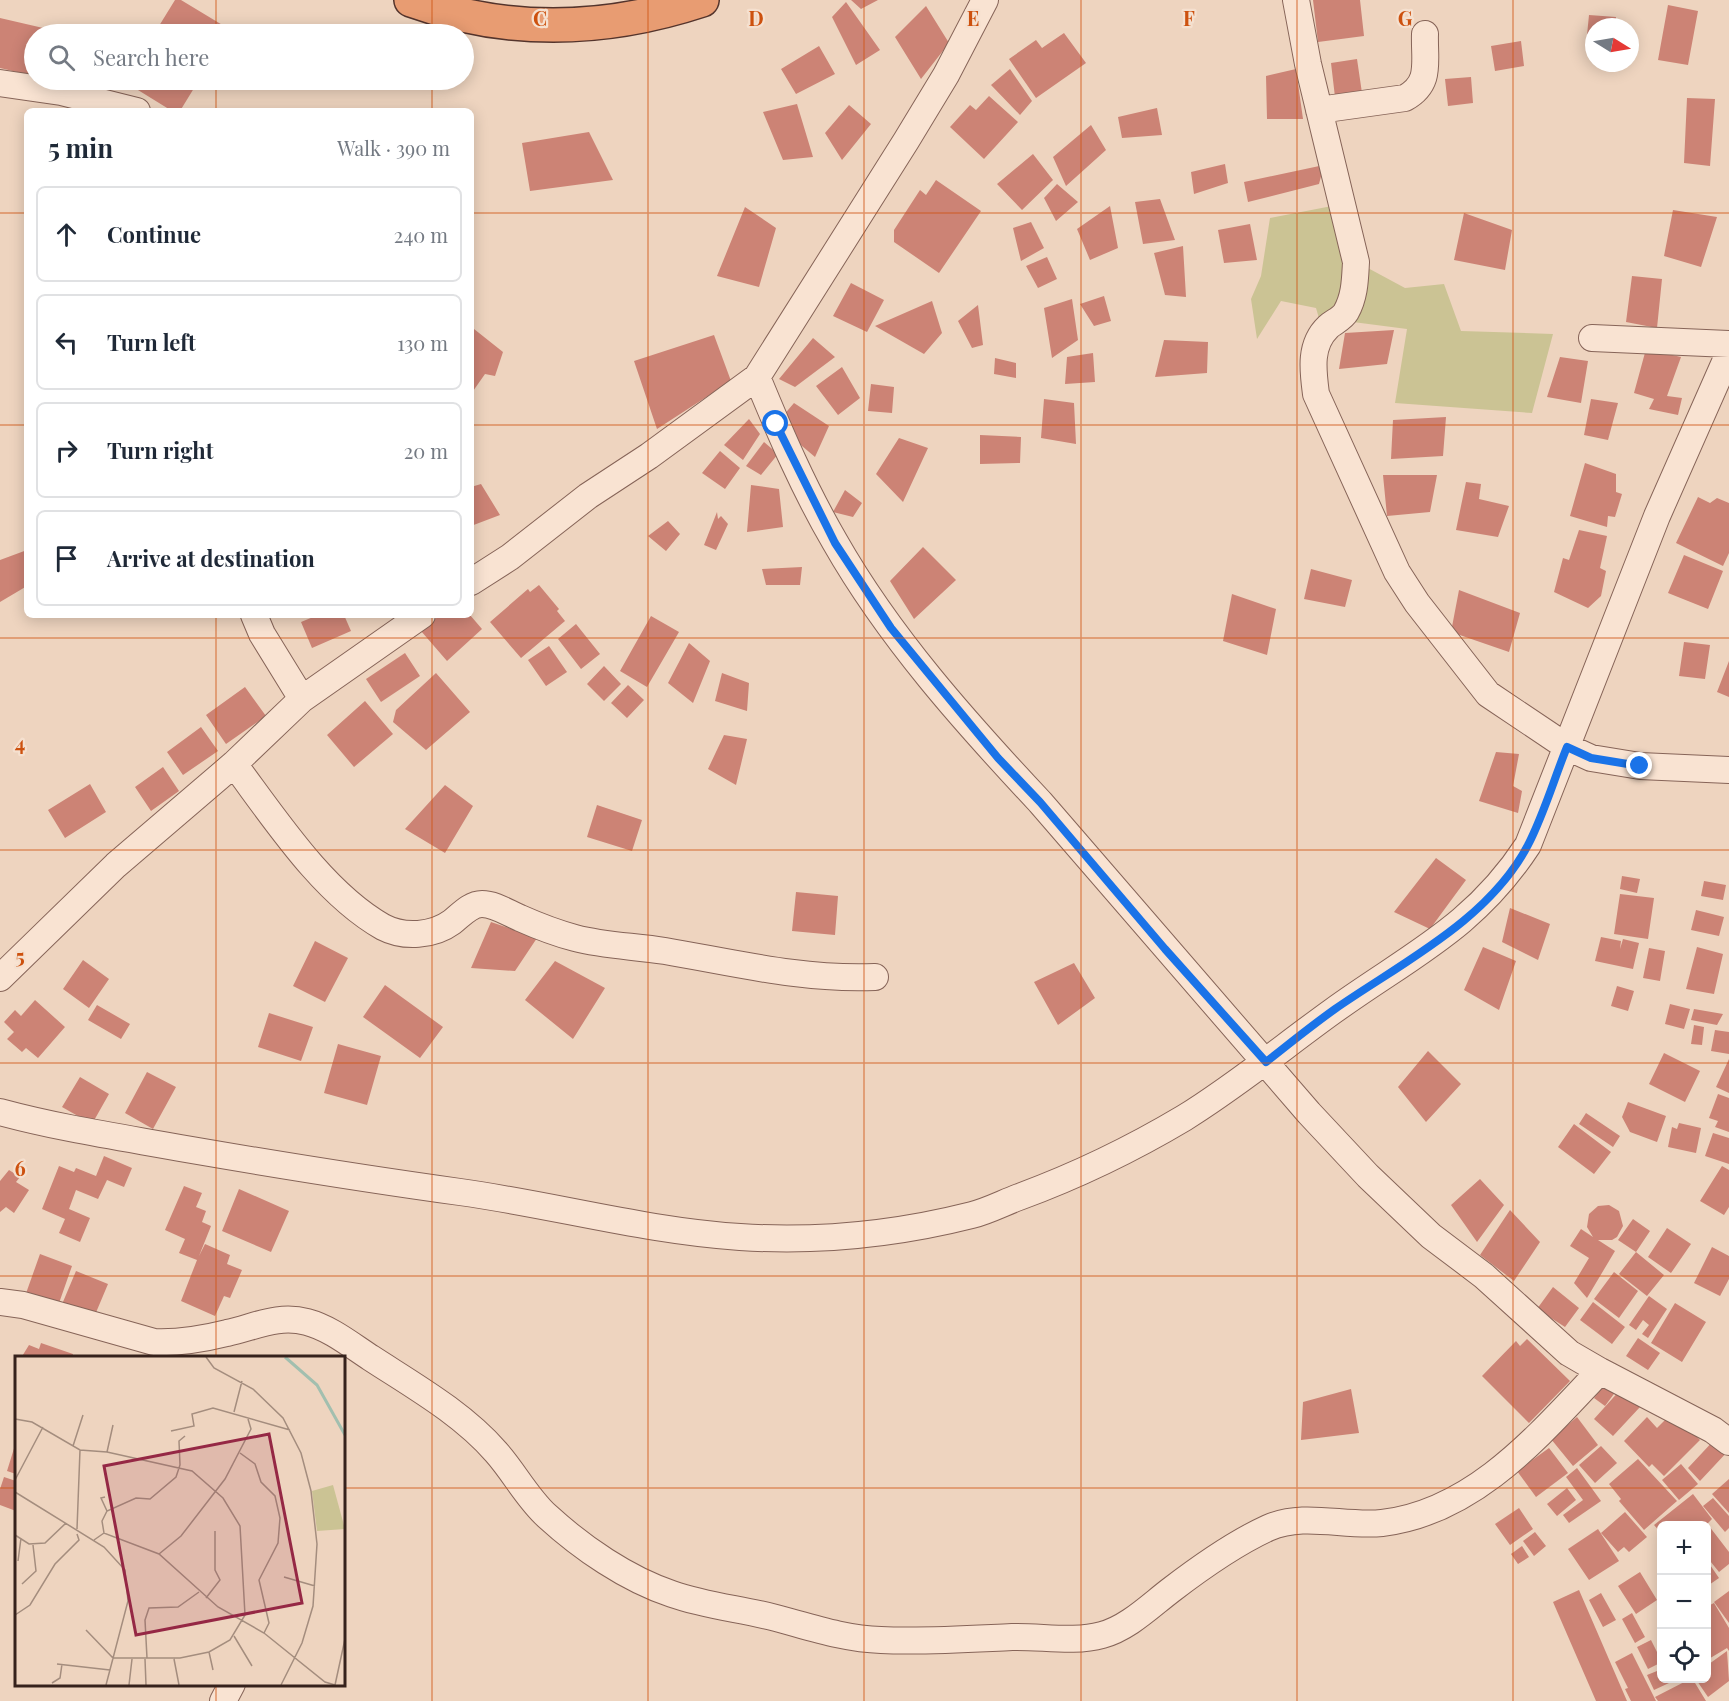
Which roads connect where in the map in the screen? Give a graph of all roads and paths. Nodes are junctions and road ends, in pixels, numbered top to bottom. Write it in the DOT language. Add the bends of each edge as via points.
graph roads {
  1 [pos="411,0"];
  2 [pos="702,0"];
  3 [pos="985,0"];
  4 [pos="1296,0"];
  5 [pos="1425,34"];
  6 [pos="0,83"];
  7 [pos="24,87"];
  8 [pos="47,90"];
  9 [pos="124,108"];
  10 [pos="1319,110"];
  11 [pos="1592,338"];
  12 [pos="1729,344"];
  13 [pos="1729,353"];
  14 [pos="757,377"];
  15 [pos="474,580"];
  16 [pos="255,618"];
  17 [pos="418,618"];
  18 [pos="302,699"];
  19 [pos="1567,747"];
  20 [pos="234,765"];
  21 [pos="1729,770"];
  22 [pos="875,977"];
  23 [pos="0,978"];
  24 [pos="1266,1062"];
  25 [pos="0,1112"];
  26 [pos="0,1302"];
  27 [pos="1600,1371"];
  28 [pos="1729,1442"];
  29 [pos="231,1686"];
  30 [pos="223,1701"];
  1 -- 2 [label="highway" via="472,18 561,27 607,23"];
  3 -- 14 [label="street" via="946,75"];
  4 -- 10 [label="street"];
  5 -- 10 [label="street" via="1424,82 1416,92 1405,98"];
  6 -- 7 [label="street"];
  8 -- 9 [label="street"];
  10 -- 19 [label="street" via="1356,261 1354,291 1345,314 1317,342 1312,365 1316,394 1397,572 1417,603 1488,694"];
  11 -- 12 [label="street"];
  13 -- 19 [label="street" via="1657,516"];
  14 -- 15 [label="street"];
  14 -- 24 [label="street" via="802,481 835,543 891,628 998,758"];
  16 -- 18 [label="street"];
  17 -- 18 [label="street"];
  18 -- 20 [label="street"];
  19 -- 21 [label="street" via="1591,758 1640,766"];
  19 -- 24 [label="street" via="1528,845 1497,887 1439,940 1335,1009"];
  20 -- 22 [label="street" via="299,850 337,890 385,928 410,934 431,933 482,904 551,931 606,944 662,950 762,970"];
  20 -- 23 [label="street" via="116,865"];
  24 -- 25 [label="street" via="1185,1117 1113,1157 1045,1187 974,1214 882,1232 804,1240 691,1233 52,1126"];
  24 -- 27 [label="street" via="1368,1176 1431,1236 1484,1276 1569,1353"];
  26 -- 27 [label="street" via="154,1342 196,1340 280,1318 304,1321 322,1328 462,1420 494,1449 545,1514 633,1578 706,1603 879,1640 1043,1636 1073,1639 1104,1635 1129,1622 1244,1540 1273,1526 1296,1521 1401,1521 1458,1498 1533,1441"];
  27 -- 28 [label="street"];
  29 -- 30 [label="street"];
}
